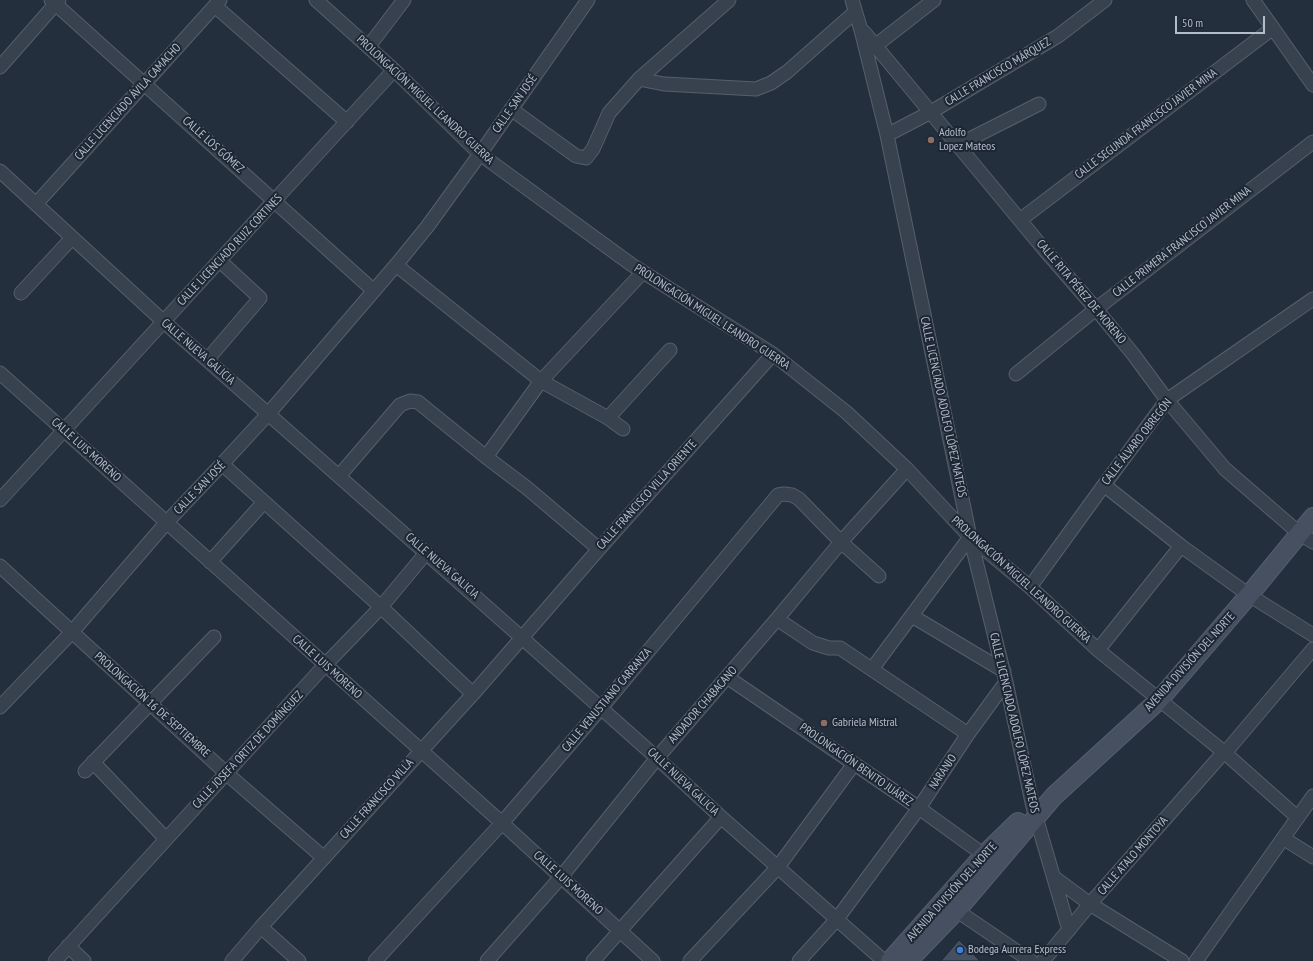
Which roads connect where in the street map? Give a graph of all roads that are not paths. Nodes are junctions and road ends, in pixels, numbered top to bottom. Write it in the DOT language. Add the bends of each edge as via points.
graph roads {
  1 [pos="316,0"];
  2 [pos="404,0"];
  3 [pos="588,0"];
  4 [pos="729,0"];
  5 [pos="934,0"];
  6 [pos="1105,0"];
  7 [pos="1253,0"];
  8 [pos="55,1"];
  9 [pos="218,3"];
  10 [pos="854,6"];
  11 [pos="1272,28"];
  12 [pos="861,30"];
  13 [pos="369,46"];
  14 [pos="875,46"];
  15 [pos="0,67"];
  16 [pos="394,70"];
  17 [pos="639,79"];
  18 [pos="144,83"];
  19 [pos="1313,85"];
  20 [pos="1039,104"];
  21 [pos="511,109"];
  22 [pos="931,112"];
  23 [pos="347,122"];
  24 [pos="887,135"];
  25 [pos="1313,142"];
  26 [pos="958,145"];
  27 [pos="480,154"];
  28 [pos="0,171"];
  29 [pos="275,201"];
  30 [pos="36,204"];
  31 [pos="1020,220"];
  32 [pos="72,238"];
  33 [pos="220,261"];
  34 [pos="396,265"];
  35 [pos="643,272"];
  36 [pos="374,291"];
  37 [pos="21,293"];
  38 [pos="1313,299"];
  39 [pos="1096,309"];
  40 [pos="164,322"];
  41 [pos="670,350"];
  42 [pos="773,354"];
  43 [pos="207,360"];
  44 [pos="0,373"];
  45 [pos="1016,374"];
  46 [pos="541,381"];
  47 [pos="1167,400"];
  48 [pos="269,413"];
  49 [pos="608,418"];
  50 [pos="623,429"];
  51 [pos="64,430"];
  52 [pos="486,457"];
  53 [pos="222,464"];
  54 [pos="907,469"];
  55 [pos="339,476"];
  56 [pos="1104,484"];
  57 [pos="0,500"];
  58 [pos="264,502"];
  59 [pos="1313,517"];
  60 [pos="166,523"];
  61 [pos="970,537"];
  62 [pos="1306,538"];
  63 [pos="841,542"];
  64 [pos="1181,546"];
  65 [pos="599,549"];
  66 [pos="426,553"];
  67 [pos="210,562"];
  68 [pos="0,566"];
  69 [pos="878,576"];
  70 [pos="1030,587"];
  71 [pos="1249,595"];
  72 [pos="381,608"];
  73 [pos="912,616"];
  74 [pos="777,619"];
  75 [pos="72,632"];
  76 [pos="1313,635"];
  77 [pos="214,637"];
  78 [pos="521,637"];
  79 [pos="1313,649"];
  80 [pos="1098,650"];
  81 [pos="325,665"];
  82 [pos="872,669"];
  83 [pos="727,677"];
  84 [pos="1005,677"];
  85 [pos="473,694"];
  86 [pos="1159,700"];
  87 [pos="150,704"];
  88 [pos="0,708"];
  89 [pos="601,708"];
  90 [pos="968,734"];
  91 [pos="421,751"];
  92 [pos="1224,753"];
  93 [pos="657,758"];
  94 [pos="854,764"];
  95 [pos="226,773"];
  96 [pos="1313,796"];
  97 [pos="919,808"];
  98 [pos="1034,812"];
  99 [pos="1297,817"];
  100 [pos="721,818"];
  101 [pos="502,823"];
  102 [pos="1283,838"];
  103 [pos="166,839"];
  104 [pos="984,855"];
  105 [pos="1313,857"];
  106 [pos="324,858"];
  107 [pos="778,868"];
  108 [pos="561,877"];
  109 [pos="1054,878"];
  110 [pos="1090,904"];
  111 [pos="950,906"];
  112 [pos="837,919"];
  113 [pos="261,927"];
  114 [pos="1069,930"];
  115 [pos="620,931"];
  116 [pos="68,946"];
  117 [pos="55,961"];
  118 [pos="84,961"];
  119 [pos="232,961"];
  120 [pos="299,961"];
  121 [pos="375,961"];
  122 [pos="487,961"];
  123 [pos="593,961"];
  124 [pos="653,961"];
  125 [pos="690,961"];
  126 [pos="799,961"];
  127 [pos="884,961"];
  128 [pos="890,961"];
  129 [pos="908,961"];
  130 [pos="1031,961"];
  131 [pos="1044,961"];
  132 [pos="1182,961"];
  133 [pos="1196,961"];
  1 -- 13 [label="street, PROLONGACIÓN MIGUEL LEANDRO GUERRA"];
  2 -- 13 [label="street"];
  3 -- 21 [label="street, CALLE SAN JOSÉ"];
  4 -- 17 [label="street"];
  5 -- 14 [label="street"];
  6 -- 22 [label="street, CALLE FRANCISCO MÁRQUEZ" via="1058,36"];
  7 -- 11 [label="street"];
  8 -- 15 [label="street"];
  8 -- 18 [label="street, CALLE LOS GÓMEZ"];
  9 -- 18 [label="street, CALLE LICENCIADO ÁVILA CAMACHO"];
  9 -- 23 [label="street"];
  10 -- 12 [label="street, CALLE LICENCIADO ADOLFO LÓPEZ MATEOS"];
  10 -- 17 [label="street" via="787,72 756,89 664,84"];
  11 -- 19 [label="street"];
  11 -- 31 [label="street, CALLE SEGUNDA FRANCISCO JAVIER MINA"];
  12 -- 14 [label="street, CALLE RITA PÉREZ DE MORENO"];
  12 -- 24 [label="street, CALLE LICENCIADO ADOLFO LÓPEZ MATEOS"];
  13 -- 16 [label="street, PROLONGACIÓN MIGUEL LEANDRO GUERRA"];
  14 -- 22 [label="street, CALLE RITA PÉREZ DE MORENO"];
  16 -- 23 [label="street, CALLE LICENCIADO RUIZ CORTINES"];
  16 -- 27 [label="street, PROLONGACIÓN MIGUEL LEANDRO GUERRA"];
  17 -- 21 [label="street" via="609,113 593,150 586,158 576,156"];
  18 -- 29 [label="street, CALLE LOS GÓMEZ"];
  18 -- 30 [label="street, CALLE LICENCIADO ÁVILA CAMACHO"];
  20 -- 26 [label="street"];
  21 -- 27 [label="street, CALLE SAN JOSÉ"];
  22 -- 24 [label="street, CALLE FRANCISCO MÁRQUEZ"];
  22 -- 26 [label="street, CALLE RITA PÉREZ DE MORENO"];
  23 -- 29 [label="street, CALLE LICENCIADO RUIZ CORTINES"];
  24 -- 61 [label="street, CALLE LICENCIADO ADOLFO LÓPEZ MATEOS"];
  25 -- 39 [label="street, CALLE PRIMERA FRANCISCO JAVIER MINA"];
  26 -- 31 [label="street, CALLE RITA PÉREZ DE MORENO"];
  27 -- 34 [label="street, CALLE SAN JOSÉ"];
  27 -- 35 [label="street, PROLONGACIÓN MIGUEL LEANDRO GUERRA"];
  28 -- 30 [label="street, CALLE NUEVA GALICIA"];
  29 -- 33 [label="street, CALLE LICENCIADO RUIZ CORTINES"];
  29 -- 36 [label="street, CALLE LOS GÓMEZ"];
  30 -- 32 [label="street, CALLE NUEVA GALICIA"];
  31 -- 39 [label="street, CALLE RITA PÉREZ DE MORENO"];
  32 -- 37 [label="street"];
  32 -- 40 [label="street, CALLE NUEVA GALICIA"];
  33 -- 40 [label="street, CALLE LICENCIADO RUIZ CORTINES"];
  33 -- 43 [label="street" via="260,298"];
  34 -- 36 [label="street, CALLE SAN JOSÉ"];
  34 -- 46 [label="street"];
  35 -- 42 [label="street, PROLONGACIÓN MIGUEL LEANDRO GUERRA"];
  35 -- 46 [label="street"];
  36 -- 48 [label="street, CALLE SAN JOSÉ"];
  38 -- 47 [label="street, CALLE ÁLVARO OBREGÓN"];
  39 -- 45 [label="street, CALLE PRIMERA FRANCISCO JAVIER MINA"];
  39 -- 47 [label="street, CALLE RITA PÉREZ DE MORENO"];
  40 -- 43 [label="street, CALLE NUEVA GALICIA"];
  40 -- 51 [label="street, CALLE LICENCIADO RUIZ CORTINES"];
  41 -- 49 [label="street"];
  42 -- 54 [label="street, PROLONGACIÓN MIGUEL LEANDRO GUERRA" via="846,412"];
  42 -- 65 [label="street, CALLE FRANCISCO VILLA ORIENTE"];
  43 -- 48 [label="street, CALLE NUEVA GALICIA"];
  44 -- 51 [label="street, CALLE LUIS MORENO"];
  46 -- 49 [label="street"];
  46 -- 52 [label="street"];
  47 -- 56 [label="street, CALLE ÁLVARO OBREGÓN"];
  47 -- 62 [label="street, CALLE RITA PÉREZ DE MORENO" via="1225,469"];
  48 -- 53 [label="street, CALLE SAN JOSÉ"];
  48 -- 55 [label="street, CALLE NUEVA GALICIA"];
  49 -- 50 [label="street"];
  51 -- 57 [label="street, CALLE LICENCIADO RUIZ CORTINES"];
  51 -- 60 [label="street, CALLE LUIS MORENO"];
  52 -- 55 [label="street" via="418,402 410,401 400,405"];
  52 -- 65 [label="street" via="528,488"];
  53 -- 58 [label="street"];
  53 -- 60 [label="street, CALLE SAN JOSÉ"];
  54 -- 61 [label="street, PROLONGACIÓN MIGUEL LEANDRO GUERRA"];
  54 -- 63 [label="street, ANDADOR CHABACANO"];
  55 -- 66 [label="street, CALLE NUEVA GALICIA"];
  56 -- 64 [label="street"];
  56 -- 70 [label="street, CALLE ÁLVARO OBREGÓN"];
  58 -- 67 [label="street"];
  58 -- 72 [label="street"];
  59 -- 62 [label="street, AVENIDA DIVISIÓN DEL NORTE"];
  60 -- 67 [label="street, CALLE LUIS MORENO"];
  60 -- 75 [label="street, CALLE SAN JOSÉ"];
  61 -- 70 [label="street, PROLONGACIÓN MIGUEL LEANDRO GUERRA"];
  61 -- 73 [label="street"];
  61 -- 84 [label="street, CALLE LICENCIADO ADOLFO LÓPEZ MATEOS"];
  62 -- 71 [label="street, AVENIDA DIVISIÓN DEL NORTE"];
  63 -- 69 [label="street"];
  63 -- 74 [label="street, ANDADOR CHABACANO"];
  63 -- 89 [label="street, CALLE VENUSTIANO CARRANZA" via="799,499 788,494 778,495"];
  64 -- 71 [label="street"];
  64 -- 80 [label="street"];
  65 -- 78 [label="street, CALLE FRANCISCO VILLA ORIENTE"];
  66 -- 72 [label="street, CALLE JOSEFA ORTIZ DE DOMÍNGUEZ"];
  66 -- 78 [label="street, CALLE NUEVA GALICIA"];
  67 -- 81 [label="street, CALLE LUIS MORENO"];
  68 -- 75 [label="street, PROLONGACIÓN 16 DE SEPTIEMBRE"];
  70 -- 80 [label="street, PROLONGACIÓN MIGUEL LEANDRO GUERRA"];
  71 -- 76 [label="street"];
  71 -- 86 [label="street, AVENIDA DIVISIÓN DEL NORTE"];
  72 -- 81 [label="street, CALLE JOSEFA ORTIZ DE DOMÍNGUEZ"];
  72 -- 85 [label="street"];
  73 -- 82 [label="street"];
  73 -- 84 [label="street"];
  74 -- 82 [label="street" via="813,643 829,648 840,648"];
  74 -- 83 [label="street, ANDADOR CHABACANO"];
  75 -- 87 [label="street, PROLONGACIÓN 16 DE SEPTIEMBRE"];
  75 -- 88 [label="street, CALLE SAN JOSÉ"];
  77 -- 87 [label="street"];
  78 -- 85 [label="street, CALLE FRANCISCO VILLA"];
  78 -- 89 [label="street, CALLE NUEVA GALICIA"];
  79 -- 92 [label="street, CALLE ATALO MONTOYA"];
  80 -- 86 [label="street, PROLONGACIÓN MIGUEL LEANDRO GUERRA"];
  81 -- 91 [label="street, CALLE LUIS MORENO"];
  81 -- 95 [label="street, CALLE JOSEFA ORTIZ DE DOMÍNGUEZ"];
  82 -- 90 [label="street"];
  83 -- 93 [label="street, ANDADOR CHABACANO"];
  83 -- 94 [label="street, PROLONGACIÓN BENITO JUÁREZ"];
  84 -- 90 [label="street, NARANJO"];
  84 -- 98 [label="street, CALLE LICENCIADO ADOLFO LÓPEZ MATEOS"];
  85 -- 91 [label="street, CALLE FRANCISCO VILLA"];
  86 -- 92 [label="street, PROLONGACIÓN MIGUEL LEANDRO GUERRA"];
  86 -- 98 [label="street, AVENIDA DIVISIÓN DEL NORTE"];
  87 -- 95 [label="street, PROLONGACIÓN 16 DE SEPTIEMBRE"];
  87 -- 103 [label="street" via="89,767"];
  89 -- 93 [label="street, CALLE NUEVA GALICIA"];
  89 -- 101 [label="street, CALLE VENUSTIANO CARRANZA"];
  90 -- 97 [label="street, NARANJO"];
  91 -- 101 [label="street, CALLE LUIS MORENO"];
  91 -- 106 [label="street, CALLE FRANCISCO VILLA"];
  92 -- 99 [label="street, PROLONGACIÓN MIGUEL LEANDRO GUERRA"];
  92 -- 110 [label="street, CALLE ATALO MONTOYA"];
  93 -- 100 [label="street, CALLE NUEVA GALICIA"];
  93 -- 108 [label="street, ANDADOR CHABACANO"];
  94 -- 97 [label="street, PROLONGACIÓN BENITO JUÁREZ"];
  94 -- 107 [label="street"];
  95 -- 103 [label="street, CALLE JOSEFA ORTIZ DE DOMÍNGUEZ"];
  95 -- 106 [label="street, PROLONGACIÓN 16 DE SEPTIEMBRE"];
  96 -- 99 [label="street"];
  97 -- 104 [label="street, PROLONGACIÓN BENITO JUÁREZ"];
  97 -- 112 [label="street, NARANJO"];
  98 -- 104 [label="street, AVENIDA DIVISIÓN DEL NORTE"];
  98 -- 109 [label="street, CALLE LICENCIADO ADOLFO LÓPEZ MATEOS"];
  98 -- 111 [label="street, AVENIDA DIVISIÓN DEL NORTE"];
  99 -- 102 [label="street"];
  100 -- 107 [label="street, CALLE NUEVA GALICIA"];
  100 -- 115 [label="street"];
  101 -- 108 [label="street, CALLE LUIS MORENO"];
  101 -- 121 [label="street, CALLE VENUSTIANO CARRANZA"];
  102 -- 105 [label="street"];
  102 -- 133 [label="street"];
  103 -- 116 [label="street, CALLE JOSEFA ORTIZ DE DOMÍNGUEZ"];
  104 -- 111 [label="street, AVENIDA DIVISIÓN DEL NORTE"];
  106 -- 113 [label="street, CALLE FRANCISCO VILLA"];
  107 -- 112 [label="street, CALLE NUEVA GALICIA"];
  107 -- 125 [label="street"];
  108 -- 115 [label="street, CALLE LUIS MORENO"];
  108 -- 122 [label="street, ANDADOR CHABACANO"];
  109 -- 110 [label="street"];
  109 -- 114 [label="street, CALLE LICENCIADO ADOLFO LÓPEZ MATEOS"];
  110 -- 114 [label="street, CALLE ATALO MONTOYA"];
  110 -- 132 [label="street"];
  111 -- 128 [label="street, AVENIDA DIVISIÓN DEL NORTE"];
  111 -- 129 [label="street, AVENIDA DIVISIÓN DEL NORTE"];
  111 -- 130 [label="street"];
  112 -- 126 [label="street, NARANJO"];
  112 -- 127 [label="street, CALLE NUEVA GALICIA"];
  113 -- 119 [label="street, CALLE FRANCISCO VILLA"];
  113 -- 120 [label="street"];
  114 -- 131 [label="street, CALLE ATALO MONTOYA"];
  115 -- 123 [label="street"];
  115 -- 124 [label="street, CALLE LUIS MORENO"];
  116 -- 117 [label="street, CALLE JOSEFA ORTIZ DE DOMÍNGUEZ"];
  116 -- 118 [label="street"];
}
